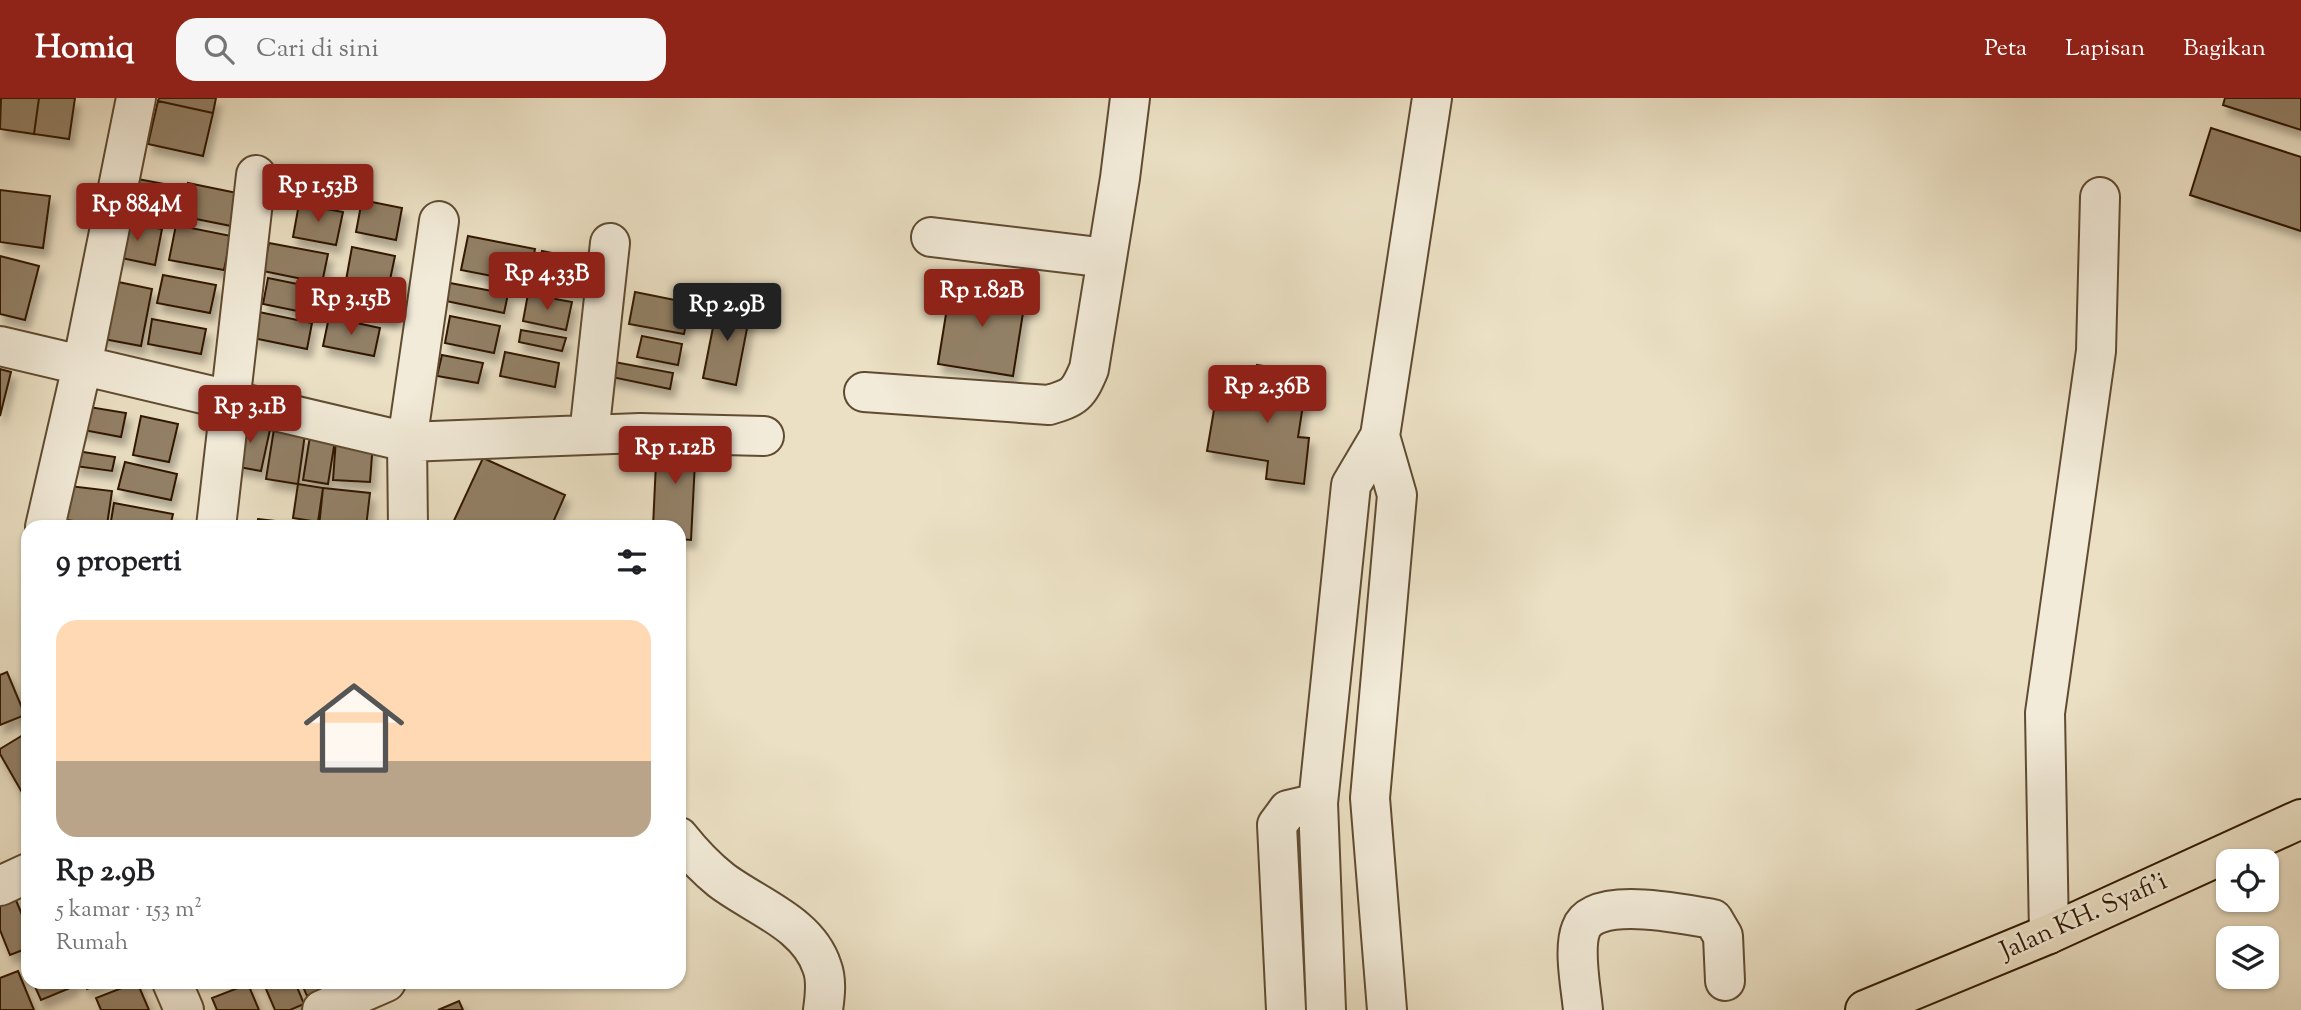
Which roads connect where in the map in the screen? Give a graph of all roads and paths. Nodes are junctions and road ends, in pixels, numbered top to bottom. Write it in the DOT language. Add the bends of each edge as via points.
graph roads {
  1 [pos="136,98"];
  2 [pos="1130,98"];
  3 [pos="1432,98"];
  4 [pos="256,176"];
  5 [pos="2101,197"];
  6 [pos="439,221"];
  7 [pos="931,237"];
  8 [pos="610,243"];
  9 [pos="1107,258"];
  10 [pos="0,346"];
  11 [pos="82,366"];
  12 [pos="864,392"];
  13 [pos="232,400"];
  14 [pos="589,435"];
  15 [pos="764,436"];
  16 [pos="1380,436"];
  17 [pos="407,442"];
  18 [pos="47,520"];
  19 [pos="217,520"];
  20 [pos="408,520"];
  21 [pos="1340,591"];
  22 [pos="1388,595"];
  23 [pos="1318,803"];
  24 [pos="2301,819"];
  25 [pos="686,844"];
  26 [pos="21,876"];
  27 [pos="0,886"];
  28 [pos="2049,933"];
  29 [pos="1726,981"];
  30 [pos="175,989"];
  31 [pos="370,989"];
  32 [pos="184,1010"];
  33 [pos="322,1010"];
  34 [pos="823,1010"];
  35 [pos="1286,1010"];
  36 [pos="1326,1010"];
  37 [pos="1387,1010"];
  38 [pos="1583,1010"];
  39 [pos="1865,1010"];
  1 -- 11 [label="street"];
  2 -- 9 [label="street"];
  3 -- 16 [label="street"];
  4 -- 13 [label="street"];
  5 -- 28 [label="street" via="2096,351 2045,713"];
  6 -- 17 [label="street"];
  7 -- 9 [label="street"];
  8 -- 14 [label="street"];
  9 -- 12 [label="street" via="1089,369 1072,398 1049,405"];
  10 -- 11 [label="street"];
  11 -- 13 [label="street"];
  11 -- 18 [label="street"];
  13 -- 17 [label="street"];
  13 -- 19 [label="street"];
  14 -- 15 [label="street"];
  14 -- 17 [label="street"];
  16 -- 21 [label="street" via="1351,485"];
  16 -- 22 [label="street" via="1396,495"];
  17 -- 20 [label="street"];
  21 -- 22 [label="street"];
  21 -- 23 [label="street"];
  22 -- 37 [label="street" via="1370,798"];
  23 -- 35 [label="street" via="1288,810 1277,825"];
  23 -- 36 [label="street"];
  24 -- 28 [label="main road, Jalan KH. Syafi'i"];
  25 -- 34 [label="street" via="721,880 775,914 811,945 823,968"];
  26 -- 27 [label="street"];
  28 -- 39 [label="main road, Jalan KH. Syafi'i"];
  29 -- 38 [label="street" via="1723,936 1713,919 1659,910 1607,910 1589,917 1581,930"];
  30 -- 32 [label="street"];
  31 -- 33 [label="street"];
}
